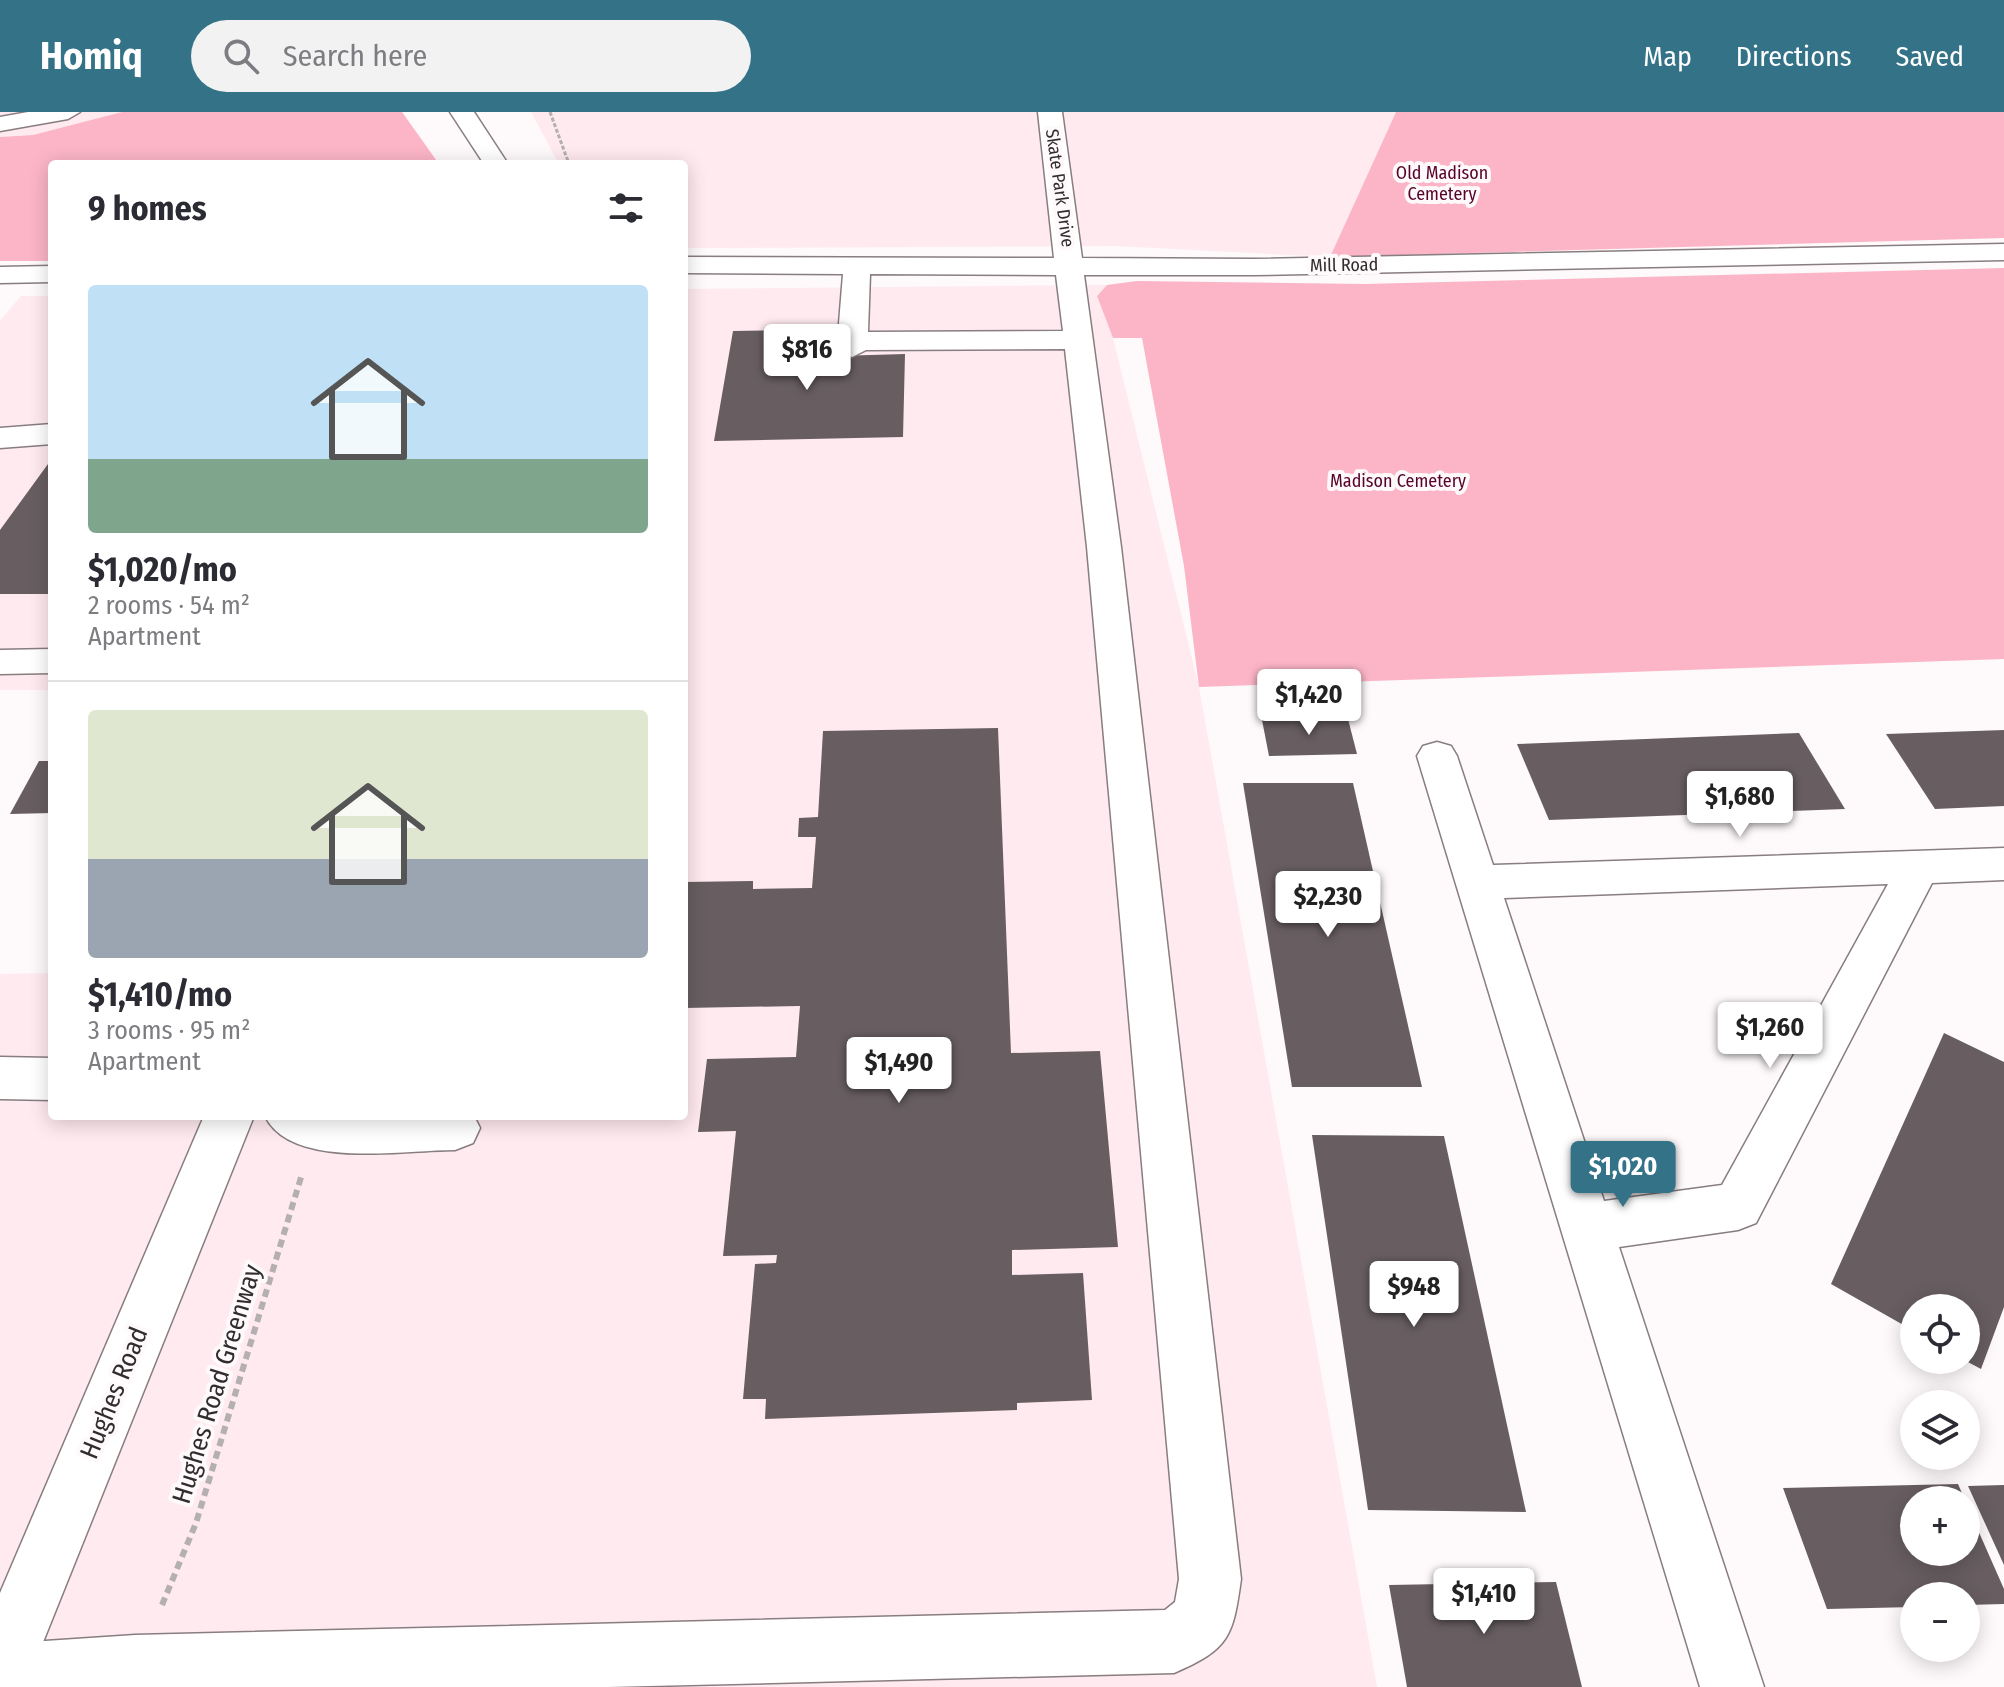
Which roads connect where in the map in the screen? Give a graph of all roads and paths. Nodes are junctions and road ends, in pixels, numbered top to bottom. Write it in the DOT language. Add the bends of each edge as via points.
graph roads {
  1 [pos="68,112"];
  2 [pos="462,112"];
  3 [pos="550,112"];
  4 [pos="1050,112"];
  5 [pos="0,124"];
  6 [pos="493,160"];
  7 [pos="568,160"];
  8 [pos="2004,252"];
  9 [pos="857,263"];
  10 [pos="812,264"];
  11 [pos="1070,264"];
  12 [pos="688,265"];
  13 [pos="48,274"];
  14 [pos="0,275"];
  15 [pos="688,291"];
  16 [pos="1080,340"];
  17 [pos="48,434"];
  18 [pos="0,438"];
  19 [pos="48,661"];
  20 [pos="0,662"];
  21 [pos="1437,756"];
  22 [pos="2004,864"];
  23 [pos="1919,867"];
  24 [pos="1478,882"];
  25 [pos="227,1120"];
  26 [pos="297,1120"];
  27 [pos="455,1128"];
  28 [pos="302,1175"];
  29 [pos="1589,1227"];
  30 [pos="162,1603"];
  31 [pos="0,1669"];
  32 [pos="0,1676"];
  33 [pos="1732,1687"];
  1 -- 5 [label="street"];
  2 -- 6 [label="street"];
  3 -- 7 [label="path"];
  4 -- 11 [label="street, Skate Park Drive"];
  8 -- 11 [label="street, Mill Road" via="1254,267"];
  9 -- 10 [label="street, Mill Road"];
  9 -- 11 [label="street, Mill Road"];
  9 -- 16 [label="street" via="852,345"];
  10 -- 12 [label="street, Mill Road"];
  10 -- 15 [label="street"];
  11 -- 16 [label="street, Skate Park Drive"];
  13 -- 14 [label="street"];
  16 -- 32 [label="street, Skate Park Drive" via="1210,1579 1204,1620 1174,1641 135,1667"];
  17 -- 18 [label="street"];
  19 -- 20 [label="street"];
  21 -- 24 [label="street"];
  22 -- 23 [label="street"];
  23 -- 24 [label="street"];
  23 -- 29 [label="street" via="1738,1206"];
  24 -- 29 [label="street"];
  25 -- 31 [label="street, Hughes Road"];
  26 -- 27 [label="street" via="315,1130"];
  28 -- 30 [label="path, Hughes Road Greenway" via="196,1523"];
  29 -- 33 [label="street"];
}
